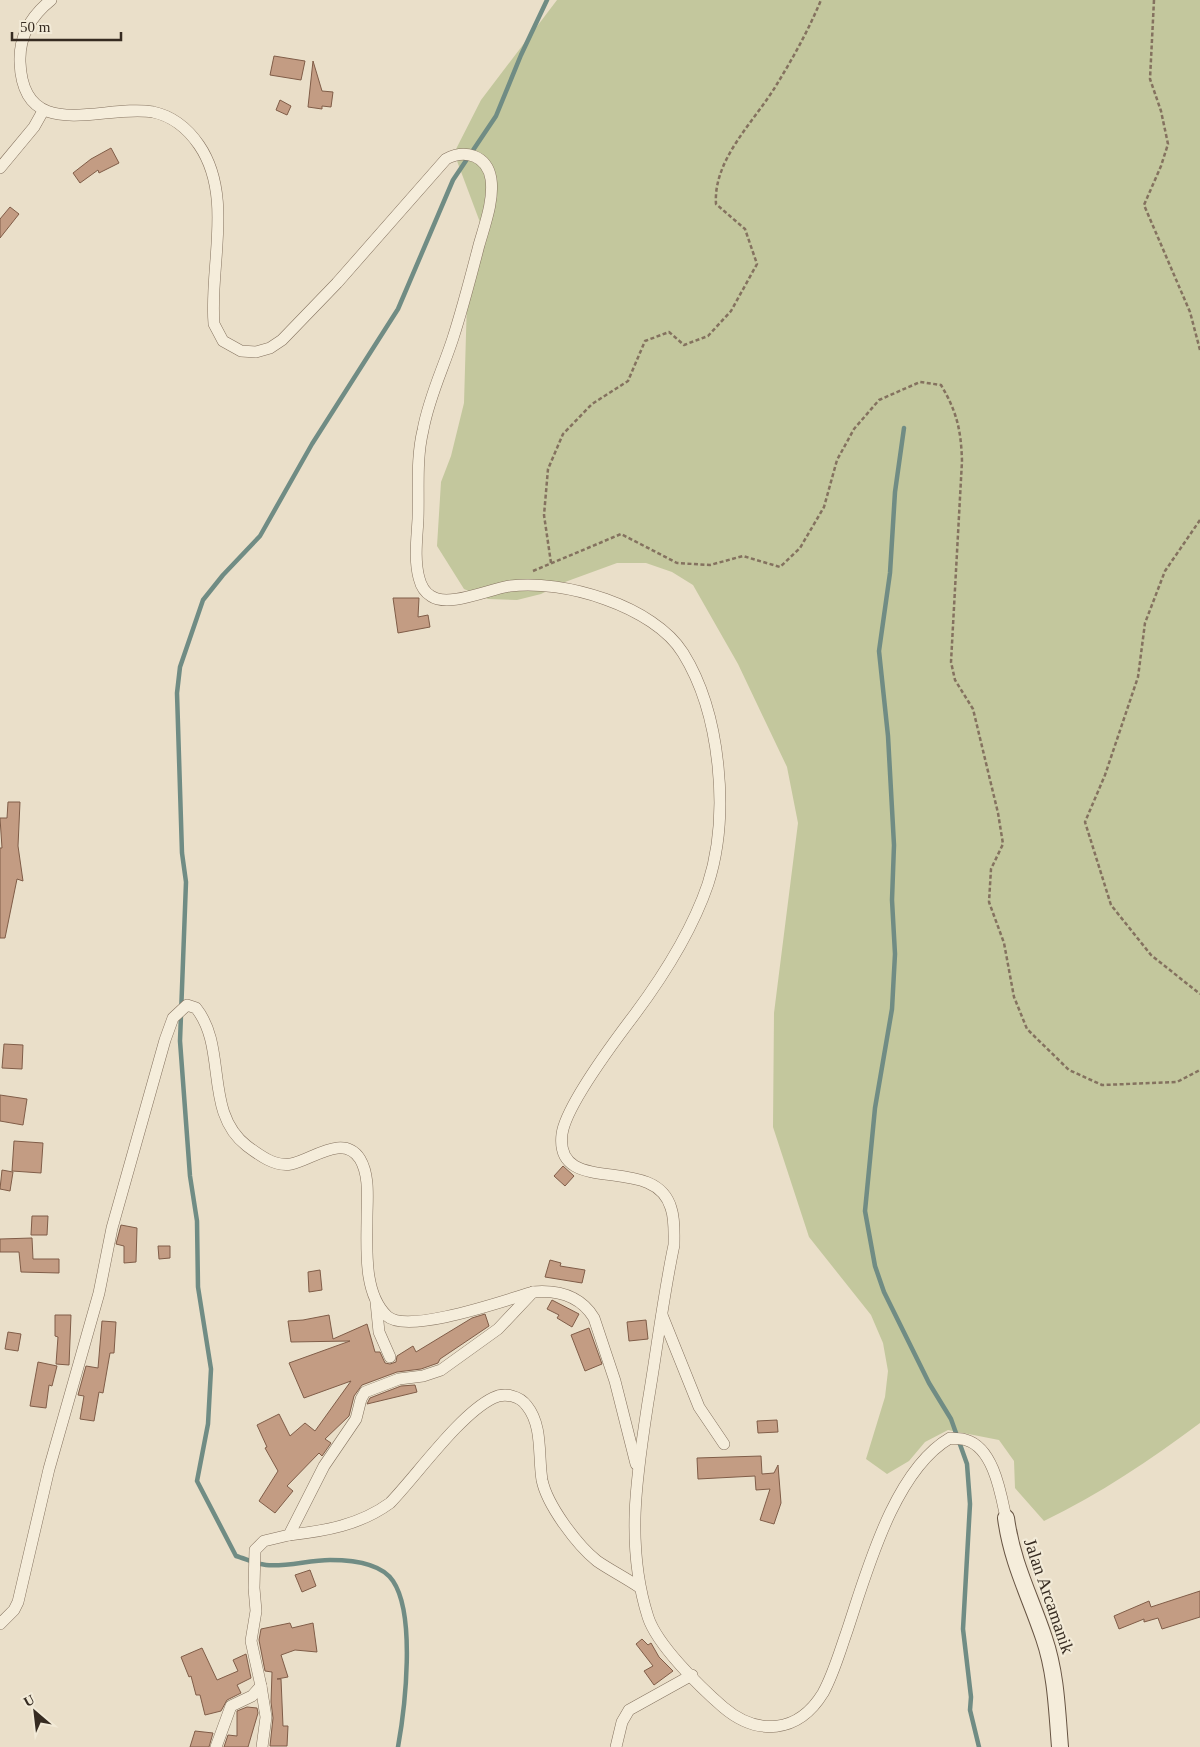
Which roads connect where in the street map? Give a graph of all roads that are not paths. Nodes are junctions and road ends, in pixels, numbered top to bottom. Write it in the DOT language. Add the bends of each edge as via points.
graph roads {
  1 [pos="51,0"];
  2 [pos="43,111"];
  3 [pos="0,168"];
  4 [pos="532,1292"];
  5 [pos="376,1301"];
  6 [pos="662,1313"];
  7 [pos="390,1357"];
  8 [pos="724,1444"];
  9 [pos="637,1468"];
  10 [pos="1006,1518"];
  11 [pos="289,1535"];
  12 [pos="639,1587"];
  13 [pos="0,1624"];
  14 [pos="692,1675"];
  15 [pos="261,1686"];
  16 [pos="216,1747"];
  17 [pos="262,1747"];
  18 [pos="616,1747"];
  19 [pos="1060,1747"];
  1 -- 2 [label="street" via="31,21 20,48 24,85"];
  2 -- 3 [label="street"];
  2 -- 6 [label="street" via="59,115 153,112 176,122 190,134 206,159 216,196 214,324 223,341 240,352 270,348 293,330 446,159 467,154 479,158 488,169 490,206 452,340 429,402 419,448 416,555 420,583 437,600 530,585 588,595 656,623 684,655 705,701 717,751 718,834 707,887 668,969 584,1088 562,1131 565,1158 572,1165 596,1173 646,1181 668,1198 674,1220 674,1245"];
  4 -- 5 [label="street" via="459,1315 402,1322 388,1317"];
  4 -- 9 [label="street" via="568,1295 589,1309 615,1381"];
  4 -- 11 [label="street" via="498,1329 441,1370 423,1376 399,1378 365,1392 356,1419 324,1466"];
  5 -- 7 [label="street" via="379,1332"];
  5 -- 13 [label="street" via="369,1268 367,1188 359,1157 348,1149 338,1148 282,1164 246,1146 232,1129 220,1100 204,1020 196,1008 187,1005 182,1008 173,1018 165,1040 112,1228 99,1293 49,1469 18,1602"];
  6 -- 8 [label="street" via="698,1407"];
  6 -- 9 [label="street"];
  9 -- 12 [label="street" via="634,1521"];
  10 -- 14 [label="street" via="997,1476 987,1459 968,1440 950,1438 923,1459 906,1482 884,1528 835,1665 823,1692 810,1710 784,1725 770,1728 751,1725 737,1718"];
  10 -- 19 [label="street, Jalan Arcamanik" via="1013,1559 1052,1665"];
  11 -- 12 [label="street" via="352,1523 378,1512 478,1408 493,1398 510,1396 528,1407 535,1422 542,1482 550,1501 576,1540 597,1560"];
  11 -- 15 [label="street" via="264,1541 255,1550 256,1611 251,1641"];
  12 -- 14 [label="street" via="649,1620 659,1638"];
  14 -- 18 [label="street" via="629,1710 622,1722"];
  15 -- 16 [label="street" via="252,1696 231,1706"];
  15 -- 17 [label="street" via="266,1717"];
}
